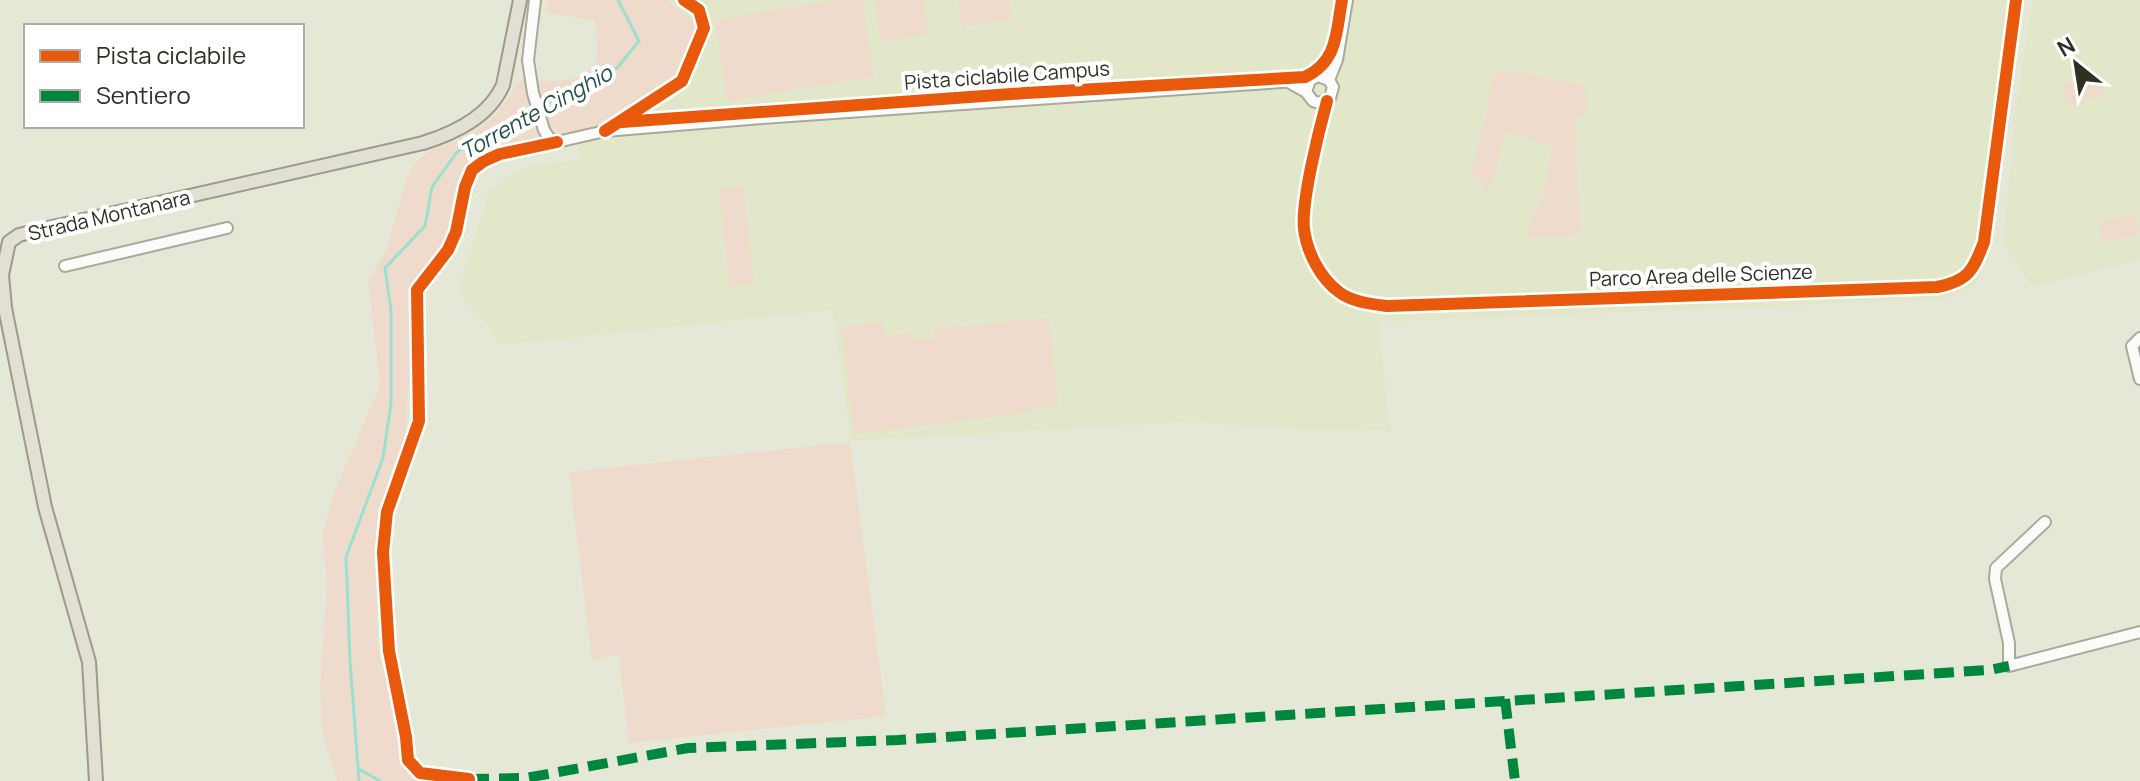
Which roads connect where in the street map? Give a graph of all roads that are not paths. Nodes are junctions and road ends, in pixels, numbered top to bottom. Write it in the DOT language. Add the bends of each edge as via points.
graph roads {
  1 [pos="520,0"];
  2 [pos="535,0"];
  3 [pos="1347,0"];
  4 [pos="2016,0"];
  5 [pos="1319,79"];
  6 [pos="1286,81"];
  7 [pos="1306,92"];
  8 [pos="1327,101"];
  9 [pos="1314,102"];
  10 [pos="1322,120"];
  11 [pos="227,228"];
  12 [pos="4,240"];
  13 [pos="65,266"];
  14 [pos="2140,338"];
  15 [pos="2140,379"];
  16 [pos="2045,522"];
  17 [pos="2140,632"];
  18 [pos="96,781"];
  1 -- 12 [label="main road, Strada Montanara" via="498,96 448,135"];
  2 -- 6 [label="street" via="528,60 533,93 544,130 557,142 605,131 746,119"];
  3 -- 5 [label="street" via="1337,60"];
  4 -- 10 [label="street, Parco Area delle Scienze" via="1984,242 1970,274 1937,287 1368,303 1340,293 1309,251 1304,227"];
  5 -- 6 [label="street"];
  5 -- 7 [label="street"];
  5 -- 8 [label="street, Parco Area delle Scienze" via="1333,91"];
  6 -- 7 [label="street"];
  7 -- 9 [label="street"];
  8 -- 9 [label="street"];
  8 -- 10 [label="street, Parco Area delle Scienze"];
  9 -- 10 [label="street"];
  11 -- 13 [label="street"];
  12 -- 18 [label="main road, Strada Montanara" via="9,333 45,507 89,662"];
  14 -- 15 [label="street" via="2132,346"];
  16 -- 17 [label="street" via="1996,568 2009,666"];
}
